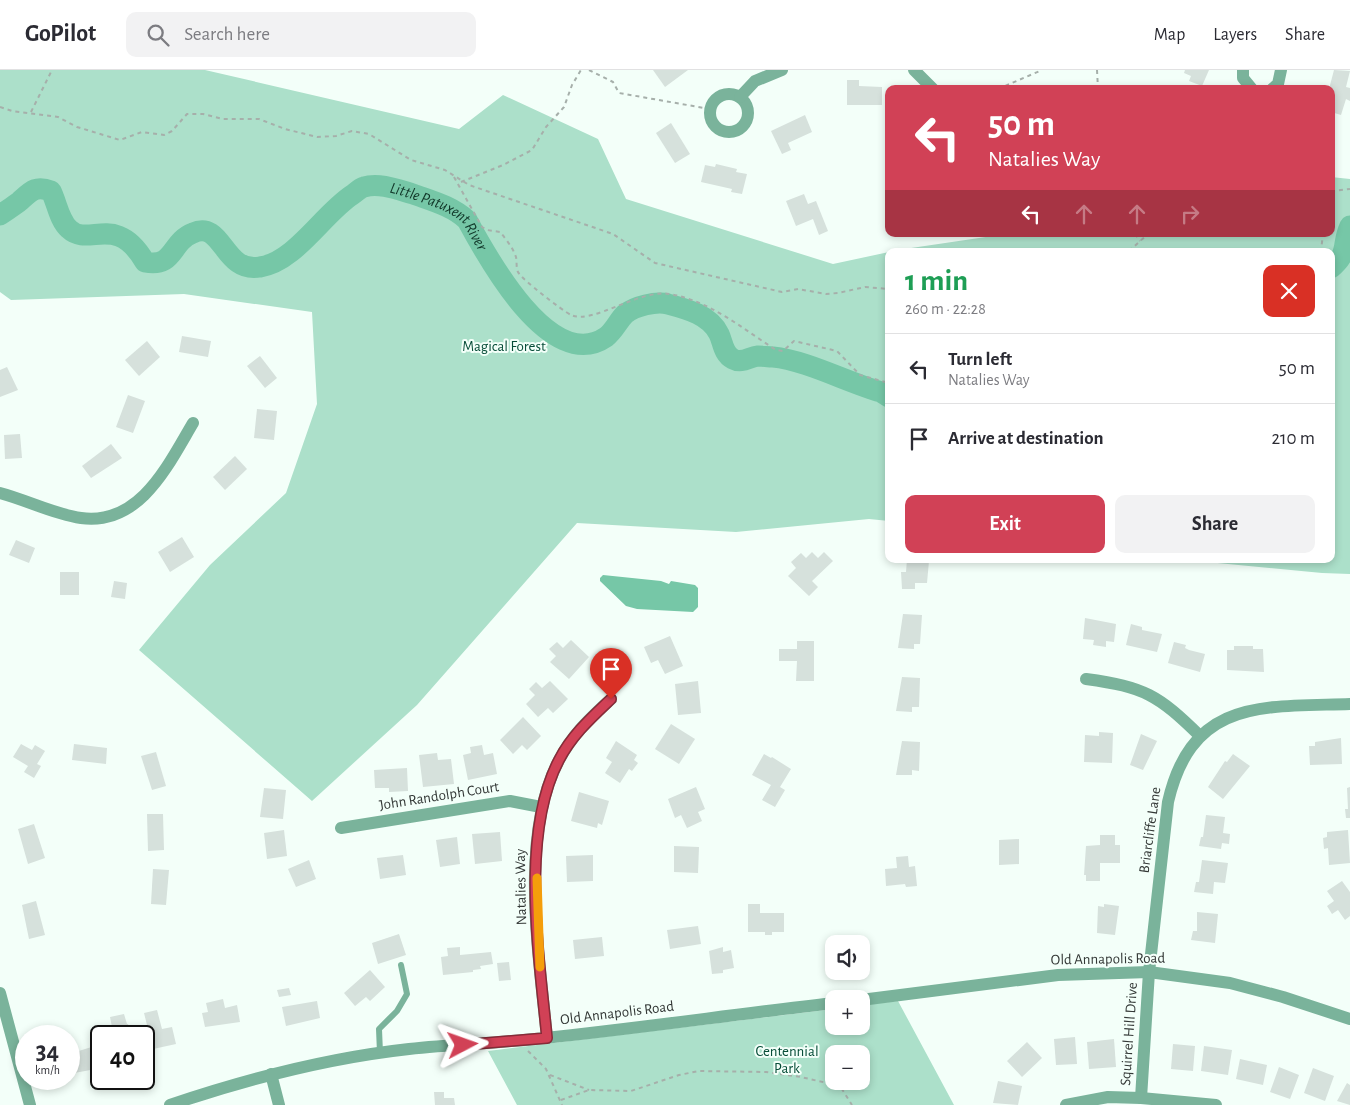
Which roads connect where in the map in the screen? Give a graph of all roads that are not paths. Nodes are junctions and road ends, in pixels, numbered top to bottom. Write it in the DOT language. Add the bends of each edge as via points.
graph roads {
  1 [pos="782,70"];
  2 [pos="914,70"];
  3 [pos="1243,70"];
  4 [pos="1281,70"];
  5 [pos="929,85"];
  6 [pos="1249,85"];
  7 [pos="1277,85"];
  8 [pos="740,97"];
  9 [pos="193,423"];
  10 [pos="0,493"];
  11 [pos="1086,679"];
  12 [pos="611,699"];
  13 [pos="1350,704"];
  14 [pos="1200,736"];
  15 [pos="541,807"];
  16 [pos="341,828"];
  17 [pos="401,965"];
  18 [pos="1149,972"];
  19 [pos="0,993"];
  20 [pos="870,999"];
  21 [pos="825,1004"];
  22 [pos="1350,1019"];
  23 [pos="547,1038"];
  24 [pos="380,1053"];
  25 [pos="271,1074"];
  26 [pos="1141,1098"];
  27 [pos="30,1105"];
  28 [pos="170,1105"];
  29 [pos="279,1105"];
  30 [pos="1066,1105"];
  31 [pos="1216,1105"];
  1 -- 8 [label="street" via="755,81"];
  2 -- 5 [label="street"];
  3 -- 6 [label="street" via="1243,78"];
  4 -- 7 [label="street"];
  8 -- 8 [label="street" via="725,94 716,99 710,109 713,124 719,130 737,132 744,127 749,112"];
  9 -- 10 [label="street" via="160,478 144,496 115,514 81,518"];
  11 -- 14 [label="street" via="1119,684 1155,696"];
  12 -- 15 [label="street, Natalies Way" via="586,722 559,759"];
  13 -- 14 [label="street, Briarcliffe Lane" via="1251,710 1216,724"];
  14 -- 18 [label="street, Briarcliffe Lane" via="1185,754 1168,802"];
  15 -- 16 [label="street, John Randolph Court" via="510,801"];
  15 -- 23 [label="street, Natalies Way" via="536,844 537,905"];
  17 -- 24 [label="lane" via="407,994 397,1011 378,1028"];
  18 -- 20 [label="street, Old Annapolis Road" via="1058,975"];
  18 -- 22 [label="street, Old Annapolis Road" via="1230,983"];
  18 -- 26 [label="street, Squirrel Hill Drive"];
  19 -- 27 [label="street"];
  21 -- 23 [label="street, Old Annapolis Road"];
  23 -- 24 [label="street, Old Annapolis Road"];
  24 -- 25 [label="street, Old Annapolis Road"];
  25 -- 28 [label="street, Old Annapolis Road"];
  25 -- 29 [label="street"];
  26 -- 30 [label="street" via="1108,1097"];
  26 -- 31 [label="street"];
}
